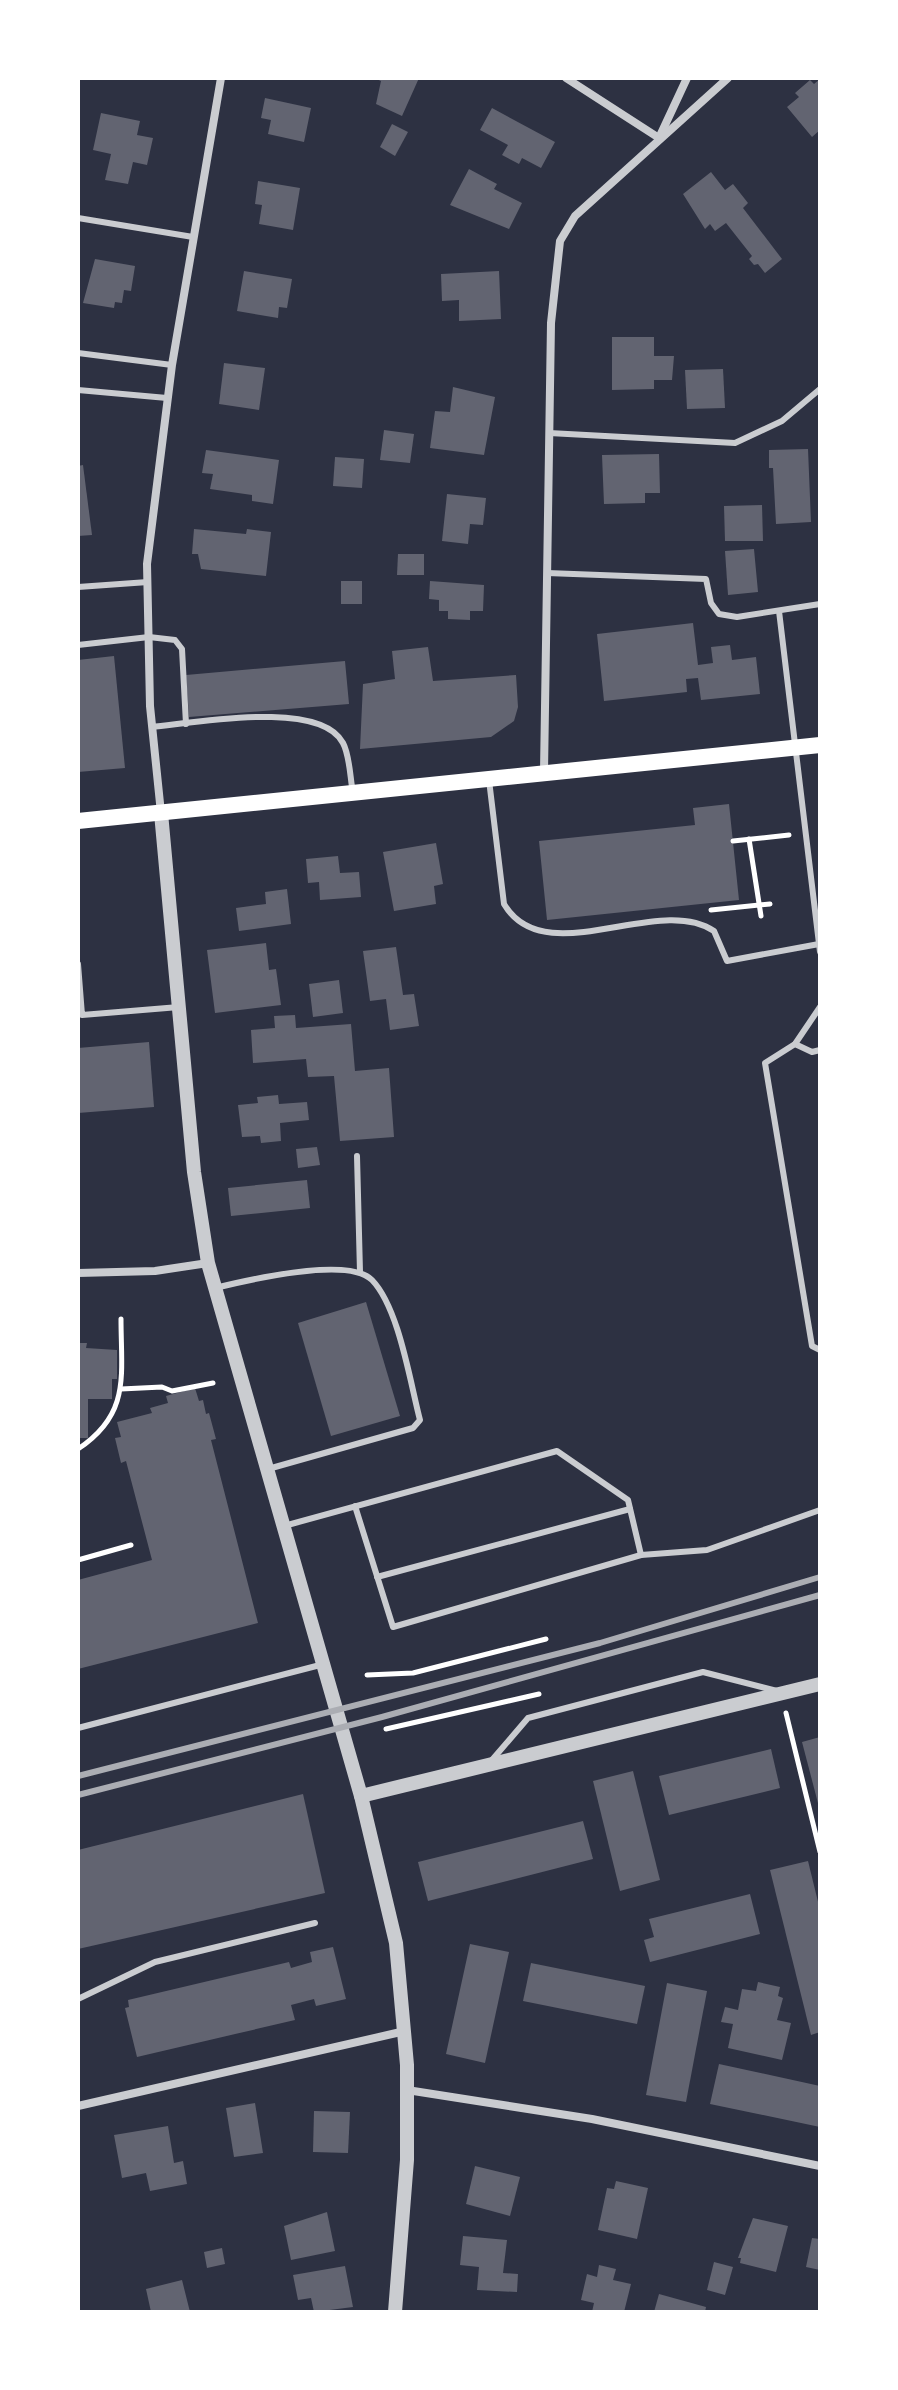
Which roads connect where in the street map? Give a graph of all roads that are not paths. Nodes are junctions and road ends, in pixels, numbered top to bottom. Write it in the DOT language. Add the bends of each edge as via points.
graph roads {
  1 [pos="221,78"];
  2 [pos="566,78"];
  3 [pos="687,78"];
  4 [pos="728,78"];
  5 [pos="659,138"];
  6 [pos="78,218"];
  7 [pos="193,237"];
  8 [pos="78,353"];
  9 [pos="172,365"];
  10 [pos="820,389"];
  11 [pos="78,390"];
  12 [pos="167,398"];
  13 [pos="549,433"];
  14 [pos="547,573"];
  15 [pos="148,582"];
  16 [pos="78,587"];
  17 [pos="820,604"];
  18 [pos="779,611"];
  19 [pos="149,637"];
  20 [pos="78,645"];
  21 [pos="186,724"];
  22 [pos="152,727"];
  23 [pos="820,745"];
  24 [pos="797,749"];
  25 [pos="544,772"];
  26 [pos="489,778"];
  27 [pos="353,793"];
  28 [pos="161,813"];
  29 [pos="78,821"];
  30 [pos="819,944"];
  31 [pos="820,952"];
  32 [pos="78,964"];
  33 [pos="179,1007"];
  34 [pos="820,1007"];
  35 [pos="795,1044"];
  36 [pos="820,1050"];
  37 [pos="357,1156"];
  38 [pos="208,1263"];
  39 [pos="360,1272"];
  40 [pos="78,1273"];
  41 [pos="215,1288"];
  42 [pos="820,1350"];
  43 [pos="268,1469"];
  44 [pos="355,1506"];
  45 [pos="630,1509"];
  46 [pos="820,1510"];
  47 [pos="284,1526"];
  48 [pos="641,1555"];
  49 [pos="377,1577"];
  50 [pos="324,1664"];
  51 [pos="820,1684"];
  52 [pos="781,1692"];
  53 [pos="78,1728"];
  54 [pos="484,1769"];
  55 [pos="361,1796"];
  56 [pos="315,1923"];
  57 [pos="78,1999"];
  58 [pos="405,2031"];
  59 [pos="407,2090"];
  60 [pos="78,2106"];
  61 [pos="820,2166"];
  62 [pos="395,2312"];
  1 -- 7 [label="street"];
  2 -- 5 [label="street"];
  3 -- 5 [label="street"];
  4 -- 5 [label="street"];
  5 -- 13 [label="street" via="575,216 560,241 551,323"];
  6 -- 7 [label="lane"];
  7 -- 9 [label="street"];
  8 -- 9 [label="lane"];
  9 -- 12 [label="street"];
  10 -- 13 [label="lane" via="782,421 735,443"];
  11 -- 12 [label="lane"];
  12 -- 15 [label="street"];
  13 -- 14 [label="street"];
  14 -- 18 [label="lane" via="706,579 719,614"];
  14 -- 25 [label="street"];
  15 -- 16 [label="lane"];
  15 -- 19 [label="street"];
  17 -- 18 [label="lane"];
  18 -- 24 [label="lane"];
  19 -- 20 [label="lane"];
  19 -- 21 [label="lane" via="175,640 182,649"];
  19 -- 22 [label="street"];
  21 -- 22 [label="lane"];
  21 -- 27 [label="lane" via="291,716 310,721 344,744"];
  22 -- 28 [label="street"];
  23 -- 24 [label="main road"];
  24 -- 25 [label="main road"];
  24 -- 30 [label="lane"];
  25 -- 26 [label="main road"];
  26 -- 27 [label="main road"];
  26 -- 30 [label="lane" via="504,904 517,919 548,934 688,920 714,931 727,961"];
  27 -- 28 [label="main road"];
  28 -- 29 [label="main road"];
  28 -- 33 [label="street"];
  30 -- 31 [label="lane"];
  32 -- 33 [label="lane" via="82,1015"];
  33 -- 38 [label="street"];
  34 -- 35 [label="lane"];
  35 -- 36 [label="lane" via="802,1050"];
  35 -- 42 [label="lane" via="765,1063 812,1346"];
  37 -- 39 [label="lane"];
  38 -- 40 [label="street"];
  38 -- 41 [label="street"];
  39 -- 41 [label="lane" via="297,1273"];
  39 -- 43 [label="lane" via="370,1278 389,1308 420,1420 413,1428"];
  41 -- 43 [label="street"];
  43 -- 47 [label="street"];
  44 -- 45 [label="lane" via="557,1451 628,1500"];
  44 -- 47 [label="lane"];
  44 -- 49 [label="lane"];
  45 -- 48 [label="lane"];
  45 -- 49 [label="lane"];
  46 -- 48 [label="lane" via="707,1550"];
  47 -- 50 [label="street"];
  48 -- 49 [label="lane" via="393,1627"];
  50 -- 53 [label="lane"];
  50 -- 55 [label="street"];
  51 -- 52 [label="street"];
  52 -- 54 [label="street"];
  52 -- 54 [label="lane" via="703,1672 528,1718"];
  54 -- 55 [label="street"];
  55 -- 58 [label="street" via="390,1913"];
  56 -- 57 [label="lane" via="155,1962"];
  58 -- 59 [label="street"];
  58 -- 60 [label="street"];
  59 -- 61 [label="street" via="592,2119"];
  59 -- 62 [label="street"];
}
